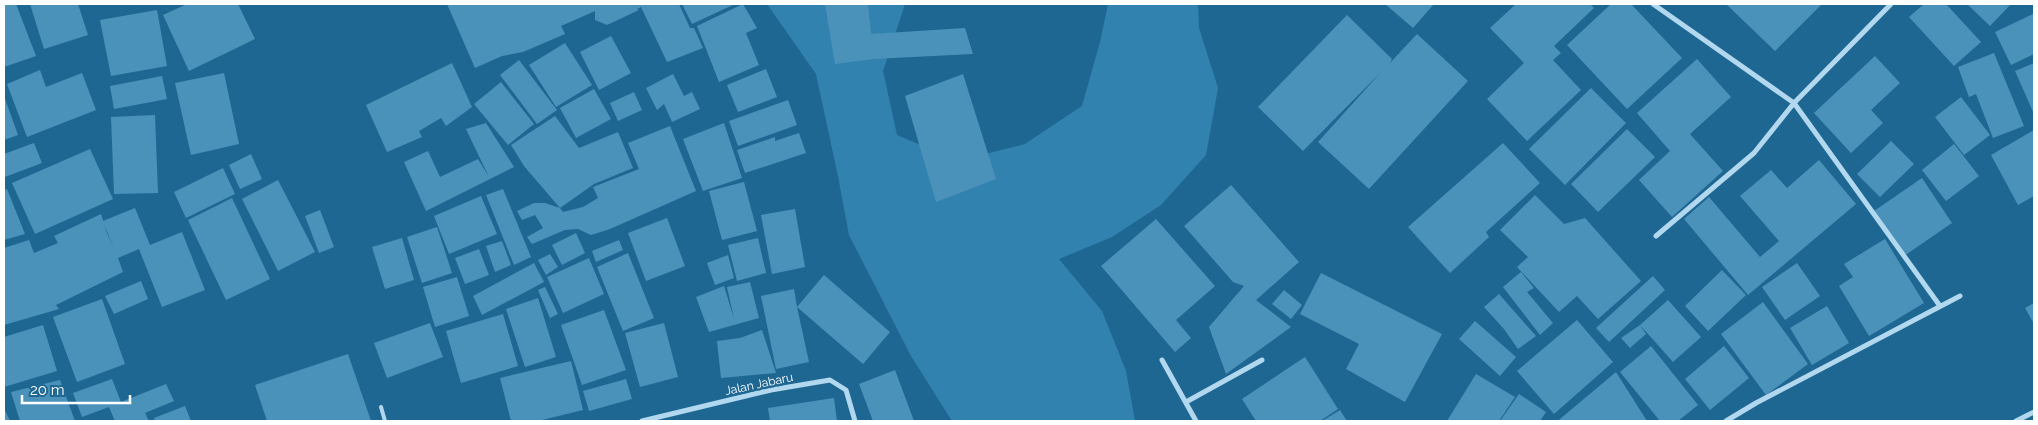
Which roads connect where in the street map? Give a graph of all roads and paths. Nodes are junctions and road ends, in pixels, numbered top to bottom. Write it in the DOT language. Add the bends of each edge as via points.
graph roads {
  1 [pos="1653,4"];
  2 [pos="1891,4"];
  3 [pos="1794,103"];
  4 [pos="1656,236"];
  5 [pos="1960,296"];
  6 [pos="1940,306"];
  7 [pos="1162,360"];
  8 [pos="1262,360"];
  9 [pos="1186,402"];
  10 [pos="381,407"];
  11 [pos="2034,412"];
  12 [pos="385,421"];
  13 [pos="642,421"];
  14 [pos="855,421"];
  15 [pos="1196,421"];
  16 [pos="1726,421"];
  17 [pos="2016,421"];
  1 -- 3 [label="street"];
  2 -- 3 [label="street"];
  3 -- 4 [label="street" via="1754,153"];
  3 -- 6 [label="street"];
  5 -- 6 [label="street"];
  6 -- 16 [label="street"];
  7 -- 9 [label="street"];
  8 -- 9 [label="street"];
  9 -- 15 [label="street"];
  10 -- 12 [label="lane"];
  11 -- 17 [label="street"];
  13 -- 14 [label="street, Jalan Jabaru" via="771,390 830,380 846,390"];
}
